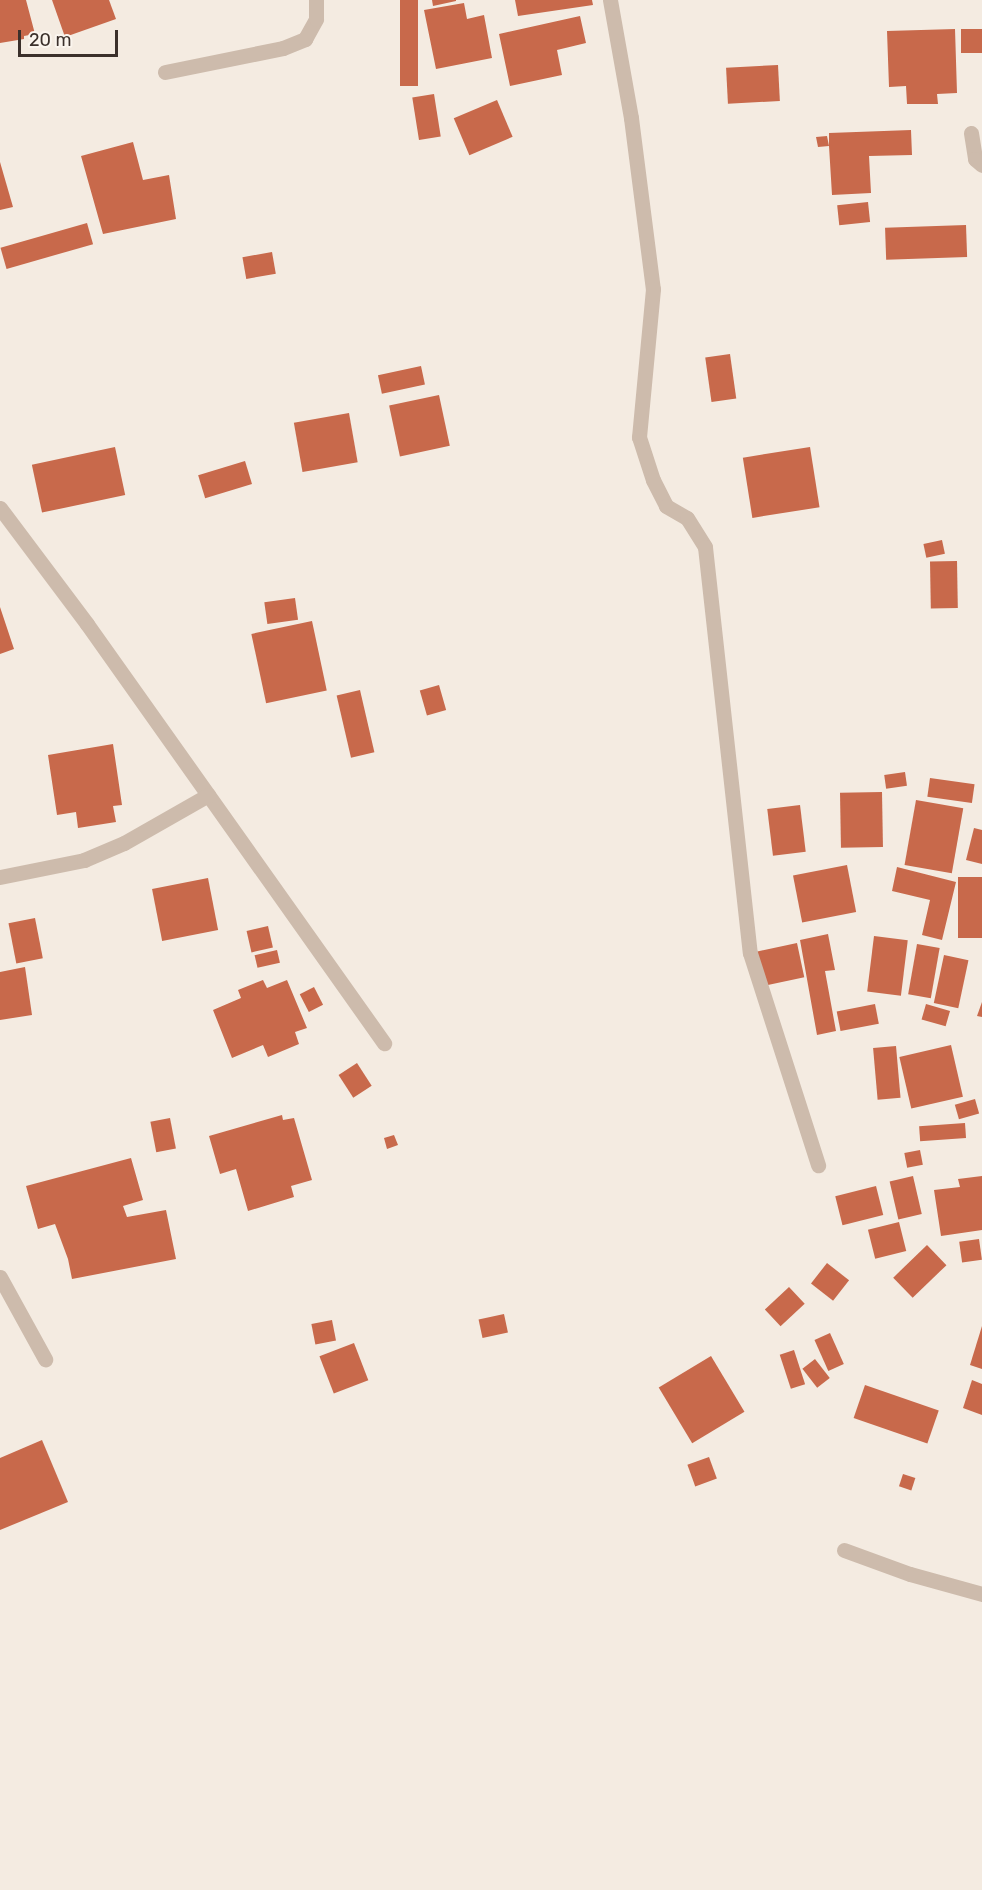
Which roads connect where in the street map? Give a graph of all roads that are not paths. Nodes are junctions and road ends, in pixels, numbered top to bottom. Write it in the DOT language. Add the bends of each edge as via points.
graph roads {
  1 [pos="316,0"];
  2 [pos="610,0"];
  3 [pos="165,72"];
  4 [pos="971,133"];
  5 [pos="982,165"];
  6 [pos="0,508"];
  7 [pos="208,795"];
  8 [pos="0,877"];
  9 [pos="384,1043"];
  10 [pos="818,1164"];
  11 [pos="0,1277"];
  12 [pos="45,1359"];
  13 [pos="844,1550"];
  14 [pos="982,1594"];
  1 -- 3 [label="street" via="316,19 305,39 283,48"];
  2 -- 10 [label="street" via="631,118 653,289 639,437 666,506 687,518 705,547 750,952"];
  4 -- 5 [label="street" via="975,159"];
  6 -- 7 [label="street"];
  7 -- 8 [label="street" via="124,843 84,860"];
  7 -- 9 [label="street"];
  11 -- 12 [label="street"];
  13 -- 14 [label="street"];
}
